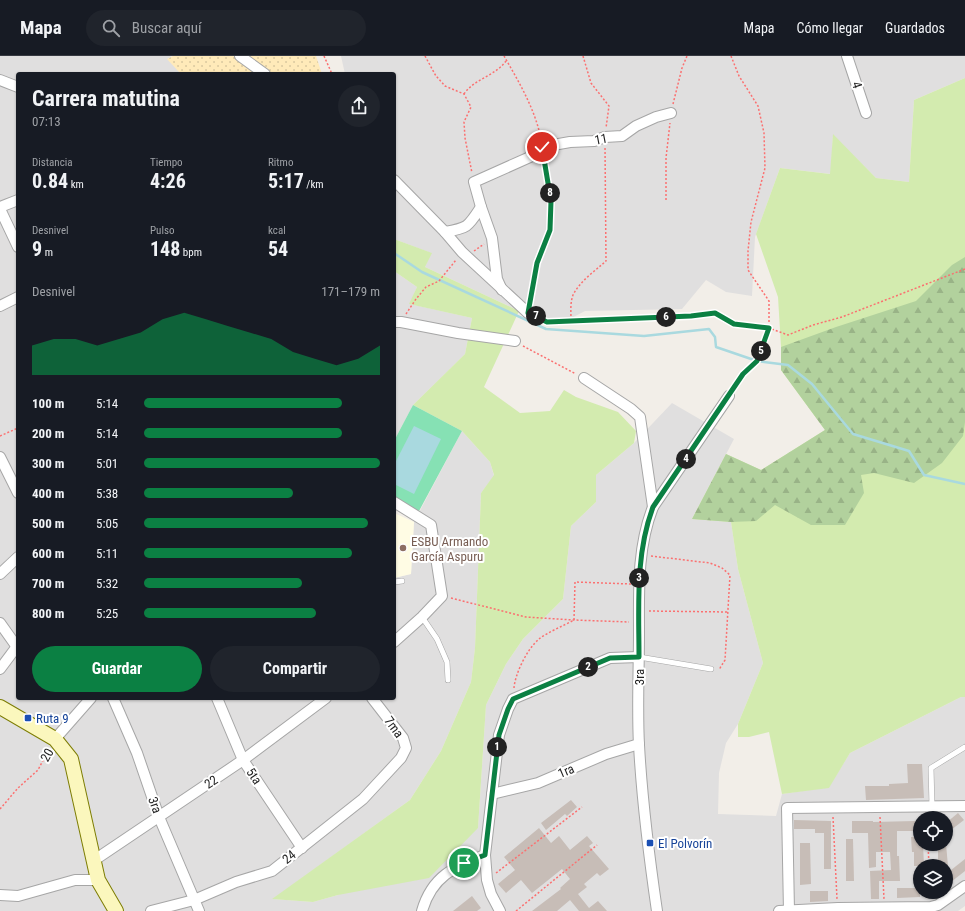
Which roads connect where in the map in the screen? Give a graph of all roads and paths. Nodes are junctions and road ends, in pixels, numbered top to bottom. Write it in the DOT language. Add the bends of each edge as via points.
graph roads {
  1 [pos="240,56"];
  2 [pos="324,56"];
  3 [pos="425,56"];
  4 [pos="504,56"];
  5 [pos="583,56"];
  6 [pos="687,56"];
  7 [pos="731,56"];
  8 [pos="847,56"];
  9 [pos="506,60"];
  10 [pos="262,72"];
  11 [pos="331,72"];
  12 [pos="0,80"];
  13 [pos="16,86"];
  14 [pos="464,94"];
  15 [pos="671,113"];
  16 [pos="866,113"];
  17 [pos="605,137"];
  18 [pos="542,147"];
  19 [pos="396,182"];
  20 [pos="474,182"];
  21 [pos="666,200"];
  22 [pos="16,201"];
  23 [pos="481,207"];
  24 [pos="0,208"];
  25 [pos="445,232"];
  26 [pos="492,238"];
  27 [pos="16,243"];
  28 [pos="462,252"];
  29 [pos="965,269"];
  30 [pos="502,290"];
  31 [pos="16,298"];
  32 [pos="0,306"];
  33 [pos="528,313"];
  34 [pos="571,321"];
  35 [pos="398,322"];
  36 [pos="769,328"];
  37 [pos="515,341"];
  38 [pos="584,378"];
  39 [pos="729,396"];
  40 [pos="16,429"];
  41 [pos="0,436"];
  42 [pos="0,457"];
  43 [pos="16,489"];
  44 [pos="396,503"];
  45 [pos="653,507"];
  46 [pos="641,554"];
  47 [pos="16,559"];
  48 [pos="0,574"];
  49 [pos="402,581"];
  50 [pos="396,582"];
  51 [pos="639,584"];
  52 [pos="442,596"];
  53 [pos="639,611"];
  54 [pos="728,612"];
  55 [pos="422,617"];
  56 [pos="574,620"];
  57 [pos="639,622"];
  58 [pos="0,624"];
  59 [pos="396,640"];
  60 [pos="16,645"];
  61 [pos="16,647"];
  62 [pos="639,657"];
  63 [pos="711,668"];
  64 [pos="0,669"];
  65 [pos="448,680"];
  66 [pos="513,699"];
  67 [pos="89,700"];
  68 [pos="114,700"];
  69 [pos="218,700"];
  70 [pos="323,700"];
  71 [pos="374,700"];
  72 [pos="0,707"];
  73 [pos="55,740"];
  74 [pos="639,744"];
  75 [pos="965,747"];
  76 [pos="401,758"];
  77 [pos="244,760"];
  78 [pos="492,794"];
  79 [pos="932,806"];
  80 [pos="965,806"];
  81 [pos="582,807"];
  82 [pos="833,807"];
  83 [pos="879,807"];
  84 [pos="0,809"];
  85 [pos="159,817"];
  86 [pos="597,845"];
  87 [pos="302,848"];
  88 [pos="485,855"];
  89 [pos="93,861"];
  90 [pos="98,880"];
  91 [pos="487,880"];
  92 [pos="965,886"];
  93 [pos="0,895"];
  94 [pos="194,900"];
  95 [pos="884,907"];
  96 [pos="838,908"];
  97 [pos="116,911"];
  98 [pos="151,911"];
  99 [pos="199,911"];
  100 [pos="422,911"];
  101 [pos="500,911"];
  102 [pos="516,911"];
  103 [pos="657,911"];
  104 [pos="779,911"];
  105 [pos="789,911"];
  1 -- 10 [label="street"];
  2 -- 11 [label="path"];
  3 -- 14 [label="path" via="445,86"];
  4 -- 9 [label="path"];
  5 -- 17 [label="path" via="590,83 609,106"];
  6 -- 15 [label="path"];
  7 -- 36 [label="path" via="739,76 758,106 764,133 765,168 751,222 748,270 770,301"];
  8 -- 16 [label="street, 4"];
  9 -- 14 [label="path" via="502,67 470,87"];
  9 -- 18 [label="path" via="529,102 539,129"];
  12 -- 13 [label="street"];
  14 -- 20 [label="path" via="471,107 464,122"];
  15 -- 17 [label="street, 11" via="636,126 622,136"];
  15 -- 21 [label="path" via="666,158"];
  17 -- 18 [label="street, 11" via="594,141"];
  17 -- 34 [label="path" via="606,261 585,280 574,295"];
  18 -- 20 [label="street, 11" via="530,157"];
  18 -- 33 [label="path" via="551,201 550,230 537,263"];
  19 -- 25 [label="street"];
  20 -- 23 [label="street"];
  22 -- 24 [label="street"];
  23 -- 25 [label="street" via="463,229"];
  23 -- 26 [label="street"];
  24 -- 27 [label="street"];
  25 -- 28 [label="street"];
  26 -- 28 [label="path" via="473,251"];
  26 -- 30 [label="street" via="497,279"];
  28 -- 30 [label="street"];
  28 -- 35 [label="path" via="439,281 426,287"];
  29 -- 36 [label="path" via="788,335"];
  30 -- 33 [label="street"];
  31 -- 32 [label="street"];
  33 -- 34 [label="path" via="547,322"];
  34 -- 36 [label="path" via="715,313 734,324"];
  35 -- 37 [label="street"];
  36 -- 39 [label="path" via="757,361 743,374"];
  37 -- 38 [label="path"];
  38 -- 45 [label="street" via="640,417"];
  39 -- 45 [label="street, 3ra"];
  40 -- 41 [label="path"];
  42 -- 43 [label="street"];
  44 -- 52 [label="street" via="431,525"];
  45 -- 46 [label="street, 3ra"];
  46 -- 51 [label="street, 3ra"];
  46 -- 54 [label="path" via="710,563 722,568 730,575"];
  47 -- 48 [label="street"];
  49 -- 50 [label="lane"];
  51 -- 53 [label="street, 3ra"];
  51 -- 56 [label="path" via="575,582"];
  52 -- 55 [label="street"];
  52 -- 56 [label="path" via="526,616"];
  53 -- 54 [label="path"];
  53 -- 57 [label="street, 3ra"];
  54 -- 63 [label="path" via="725,660 720,668"];
  55 -- 59 [label="street"];
  55 -- 65 [label="lane" via="437,639 447,662"];
  56 -- 57 [label="path"];
  56 -- 66 [label="path" via="538,640 524,660 515,680"];
  57 -- 62 [label="street, 3ra"];
  58 -- 60 [label="street"];
  61 -- 64 [label="street"];
  62 -- 63 [label="lane"];
  62 -- 66 [label="street" via="610,658"];
  62 -- 74 [label="street, 3ra"];
  66 -- 78 [label="street" via="499,735"];
  67 -- 73 [label="street, 20"];
  68 -- 85 [label="street, 3ra" via="138,753"];
  69 -- 77 [label="street, 5ta"];
  70 -- 77 [label="street, 22"];
  71 -- 76 [label="street, 7ma" via="403,738 406,748"];
  72 -- 73 [label="street"];
  73 -- 84 [label="path, 20" via="38,770"];
  73 -- 89 [label="street" via="71,759"];
  74 -- 78 [label="street, 1ra" via="606,754 538,783"];
  74 -- 103 [label="street, 3ra"];
  75 -- 79 [label="lane" via="931,768"];
  76 -- 87 [label="street, 24" via="363,799"];
  77 -- 85 [label="street, 22"];
  77 -- 87 [label="street, 5ta"];
  78 -- 88 [label="street"];
  79 -- 80 [label="street"];
  79 -- 83 [label="street"];
  81 -- 91 [label="path"];
  82 -- 83 [label="street"];
  82 -- 96 [label="path"];
  82 -- 105 [label="street" via="787,808"];
  83 -- 95 [label="path"];
  85 -- 89 [label="street, 22"];
  85 -- 94 [label="street, 3ra"];
  86 -- 102 [label="path"];
  87 -- 94 [label="street, 24" via="272,871 236,882"];
  88 -- 91 [label="street"];
  88 -- 100 [label="street" via="464,863 433,885"];
  89 -- 90 [label="street"];
  90 -- 93 [label="street" via="75,880 18,896"];
  90 -- 97 [label="street"];
  91 -- 101 [label="street"];
  92 -- 95 [label="street" via="938,906"];
  94 -- 98 [label="street, 24"];
  94 -- 99 [label="street, 3ra"];
  95 -- 96 [label="street"];
  96 -- 105 [label="street"];
  104 -- 105 [label="street"];
}
